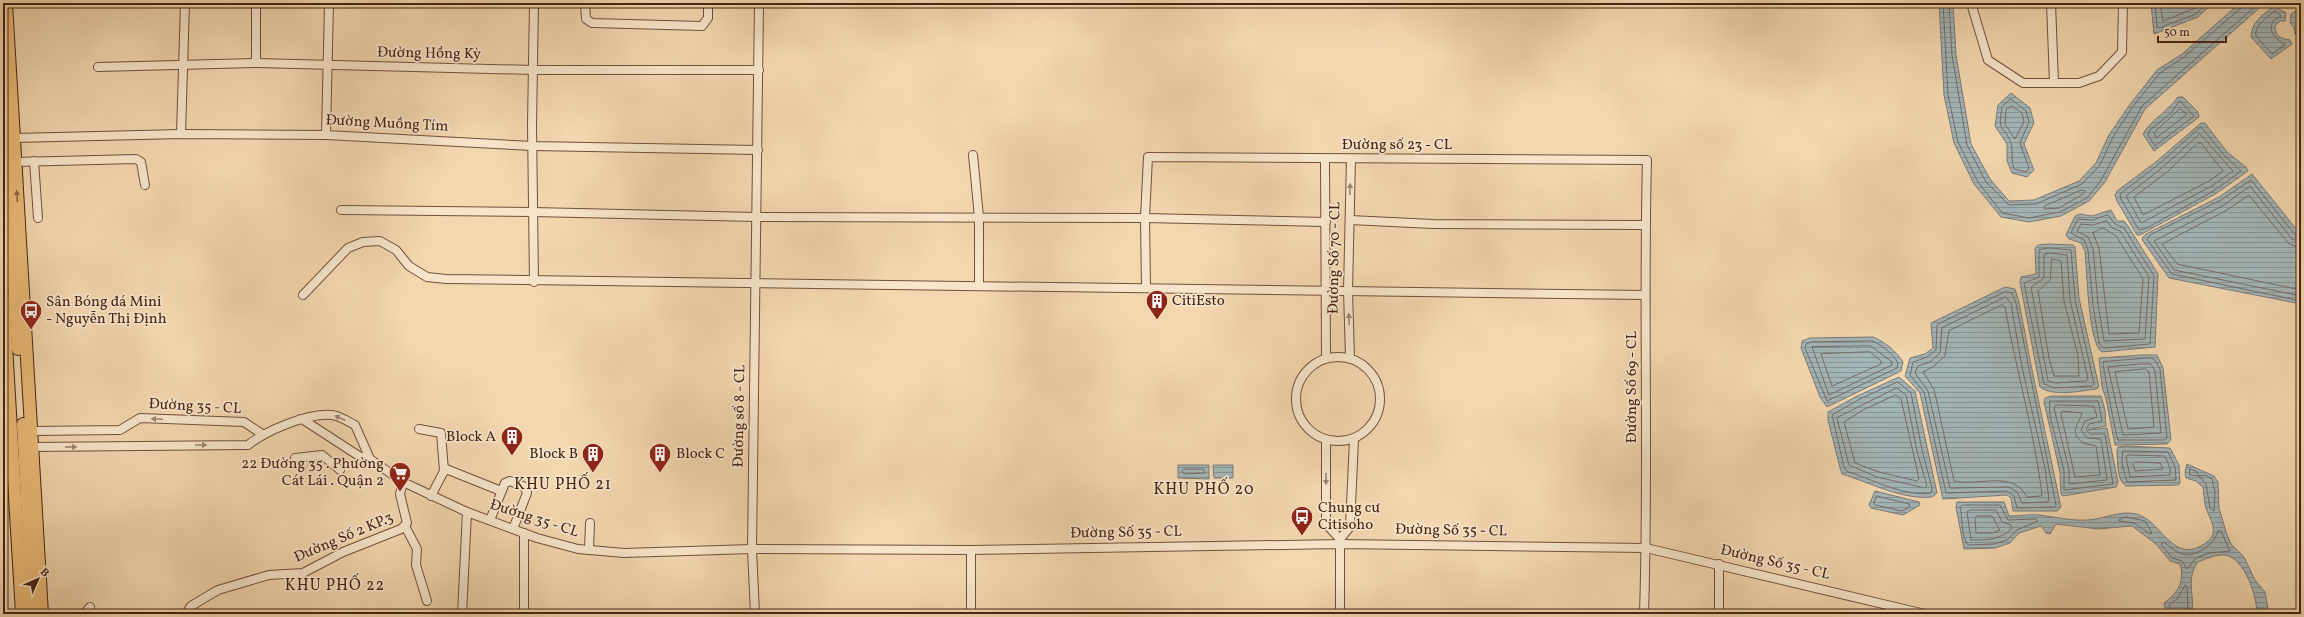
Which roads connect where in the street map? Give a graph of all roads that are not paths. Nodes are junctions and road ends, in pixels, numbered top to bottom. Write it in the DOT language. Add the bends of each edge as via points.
graph roads {
  1 [pos="6,3"];
  2 [pos="185,3"];
  3 [pos="256,3"];
  4 [pos="329,3"];
  5 [pos="534,3"];
  6 [pos="585,3"];
  7 [pos="708,3"];
  8 [pos="759,3"];
  9 [pos="1971,3"];
  10 [pos="2051,3"];
  11 [pos="2123,3"];
  12 [pos="184,64"];
  13 [pos="256,64"];
  14 [pos="327,66"];
  15 [pos="98,67"];
  16 [pos="533,70"];
  17 [pos="759,70"];
  18 [pos="2054,83"];
  19 [pos="3,114"];
  20 [pos="181,134"];
  21 [pos="326,135"];
  22 [pos="7,138"];
  23 [pos="532,146"];
  24 [pos="758,150"];
  25 [pos="973,155"];
  26 [pos="1325,159"];
  27 [pos="1351,159"];
  28 [pos="1647,160"];
  29 [pos="34,161"];
  30 [pos="8,162"];
  31 [pos="145,185"];
  32 [pos="341,210"];
  33 [pos="533,212"];
  34 [pos="757,217"];
  35 [pos="979,217"];
  36 [pos="38,218"];
  37 [pos="1145,218"];
  38 [pos="1350,220"];
  39 [pos="1326,222"];
  40 [pos="1645,225"];
  41 [pos="534,282"];
  42 [pos="756,283"];
  43 [pos="979,285"];
  44 [pos="1146,288"];
  45 [pos="1325,290"];
  46 [pos="1348,290"];
  47 [pos="3,295"];
  48 [pos="1645,295"];
  49 [pos="303,296"];
  50 [pos="1326,358"];
  51 [pos="1350,358"];
  52 [pos="3,412"];
  53 [pos="302,419"];
  54 [pos="419,429"];
  55 [pos="18,431"];
  56 [pos="262,434"];
  57 [pos="1354,439"];
  58 [pos="1326,440"];
  59 [pos="18,448"];
  60 [pos="295,458"];
  61 [pos="370,459"];
  62 [pos="5,470"];
  63 [pos="340,470"];
  64 [pos="444,471"];
  65 [pos="403,482"];
  66 [pos="501,491"];
  67 [pos="431,496"];
  68 [pos="467,512"];
  69 [pos="490,520"];
  70 [pos="590,523"];
  71 [pos="406,526"];
  72 [pos="512,529"];
  73 [pos="524,534"];
  74 [pos="1340,541"];
  75 [pos="1646,548"];
  76 [pos="589,550"];
  77 [pos="752,550"];
  78 [pos="971,550"];
  79 [pos="1719,564"];
  80 [pos="427,601"];
  81 [pos="90,607"];
  82 [pos="14,614"];
  83 [pos="22,614"];
  84 [pos="33,614"];
  85 [pos="42,614"];
  86 [pos="84,614"];
  87 [pos="186,614"];
  88 [pos="462,614"];
  89 [pos="524,614"];
  90 [pos="755,614"];
  91 [pos="971,614"];
  92 [pos="1340,614"];
  93 [pos="1644,614"];
  94 [pos="1719,614"];
  95 [pos="1925,614"];
  1 -- 22 [label="main road"];
  2 -- 12 [label="street"];
  3 -- 13 [label="street"];
  4 -- 14 [label="street"];
  5 -- 16 [label="street"];
  6 -- 7 [label="street" via="586,19 592,23 702,26 708,18"];
  8 -- 17 [label="street, Đường số 8 - CL"];
  9 -- 18 [label="street" via="1988,60 2023,83"];
  10 -- 18 [label="street"];
  11 -- 18 [label="street" via="2122,52 2099,76 2079,83"];
  12 -- 13 [label="street, Đường Hồng Kỳ"];
  12 -- 15 [label="street, Đường Hồng Kỳ"];
  12 -- 20 [label="street"];
  13 -- 14 [label="street, Đường Hồng Kỳ"];
  14 -- 16 [label="street, Đường Hồng Kỳ"];
  14 -- 21 [label="street"];
  16 -- 17 [label="street, Đường Hồng Kỳ"];
  16 -- 23 [label="street"];
  17 -- 24 [label="street, Đường số 8 - CL"];
  19 -- 22 [label="main road"];
  20 -- 21 [label="street, Đường Muồng Tím"];
  20 -- 22 [label="street, Đường Muồng Tím"];
  21 -- 23 [label="street, Đường Muồng Tím"];
  22 -- 30 [label="main road"];
  23 -- 24 [label="street, Đường Muồng Tím"];
  23 -- 33 [label="street"];
  24 -- 34 [label="street, Đường số 8 - CL"];
  25 -- 35 [label="street"];
  26 -- 27 [label="street, Đường số 23 - CL"];
  26 -- 37 [label="street, Đường số 23 - CL" via="1148,157"];
  26 -- 39 [label="street, Đường Số 70 - CL"];
  27 -- 28 [label="street, Đường số 23 - CL"];
  38 -- 27 [label="street, Đường Số 70 - CL, one-way"];
  28 -- 40 [label="street, Đường Số 69 - CL"];
  29 -- 30 [label="street"];
  29 -- 31 [label="street" via="136,159 141,162"];
  29 -- 36 [label="street"];
  55 -- 30 [label="main road, one-way"];
  32 -- 33 [label="street"];
  33 -- 34 [label="street"];
  33 -- 41 [label="street"];
  34 -- 35 [label="street"];
  34 -- 42 [label="street, Đường số 8 - CL"];
  35 -- 37 [label="street"];
  35 -- 43 [label="street"];
  37 -- 39 [label="street"];
  37 -- 44 [label="street"];
  38 -- 40 [label="street" via="1433,224"];
  38 -- 46 [label="street, Đường Số 70 - CL"];
  39 -- 45 [label="street, Đường Số 70 - CL"];
  40 -- 48 [label="street, Đường Số 69 - CL"];
  41 -- 42 [label="street"];
  41 -- 49 [label="street" via="428,277 410,266 396,250 380,241 363,242 348,248"];
  42 -- 43 [label="street"];
  42 -- 77 [label="street, Đường số 8 - CL"];
  43 -- 44 [label="street" via="1084,289"];
  44 -- 45 [label="street"];
  45 -- 46 [label="street"];
  45 -- 50 [label="street, Đường Số 70 - CL"];
  46 -- 48 [label="street"];
  51 -- 46 [label="street, Đường Số 70 - CL, one-way"];
  47 -- 55 [label="main road"];
  48 -- 75 [label="street, Đường Số 69 - CL"];
  50 -- 51 [label="street"];
  50 -- 58 [label="street" via="1304,373 1298,385 1296,399 1298,412 1304,424 1314,434"];
  51 -- 57 [label="street" via="1365,366 1375,377 1380,391 1380,406 1376,419 1367,431"];
  52 -- 55 [label="main road"];
  53 -- 56 [label="street"];
  53 -- 61 [label="street, Đường 35 - CL" via="359,456"];
  61 -- 53 [label="street, one-way" via="355,425 333,415"];
  54 -- 64 [label="street" via="441,433"];
  56 -- 55 [label="street, Đường 35 - CL, one-way" via="244,422 140,418 120,430"];
  55 -- 59 [label="main road"];
  55 -- 59 [label="main road"];
  59 -- 56 [label="street, one-way" via="248,445"];
  57 -- 58 [label="street" via="1340,442"];
  57 -- 74 [label="street" via="1350,527"];
  58 -- 74 [label="street, one-way" via="1326,524"];
  59 -- 62 [label="main road"];
  59 -- 83 [label="main road"];
  59 -- 84 [label="main road"];
  59 -- 85 [label="main road"];
  60 -- 63 [label="street" via="322,455"];
  61 -- 65 [label="street, Đường 35 - CL"];
  62 -- 82 [label="main road"];
  64 -- 66 [label="street" via="446,469"];
  64 -- 67 [label="street"];
  65 -- 67 [label="street, Đường 35 - CL"];
  65 -- 71 [label="street, Đường Số 2 KP.3" via="400,494"];
  66 -- 69 [label="street"];
  66 -- 72 [label="street" via="504,483 510,481 525,487 526,493"];
  67 -- 68 [label="street, Đường 35 - CL"];
  68 -- 69 [label="street, Đường 35 - CL"];
  68 -- 88 [label="street"];
  69 -- 72 [label="street, Đường 35 - CL"];
  70 -- 76 [label="street"];
  71 -- 80 [label="street" via="417,550 416,565"];
  71 -- 87 [label="street, Đường Số 2 KP.3" via="343,552 303,574 269,575 218,590 192,606"];
  72 -- 73 [label="street, Đường 35 - CL"];
  73 -- 76 [label="street, Đường 35 - CL"];
  73 -- 89 [label="street"];
  74 -- 75 [label="street, Đường Số 35 - CL"];
  74 -- 78 [label="street, Đường Số 35 - CL"];
  74 -- 92 [label="street"];
  75 -- 79 [label="street, Đường Số 35 - CL"];
  75 -- 93 [label="street, Đường Số 69 - CL"];
  76 -- 77 [label="street, Đường 35 - CL"];
  77 -- 78 [label="street, Đường Số 35 - CL"];
  77 -- 90 [label="street, Đường số 8 - CL"];
  78 -- 91 [label="street"];
  79 -- 94 [label="street"];
  79 -- 95 [label="street, Đường Số 35 - CL"];
  81 -- 86 [label="street"];
}
